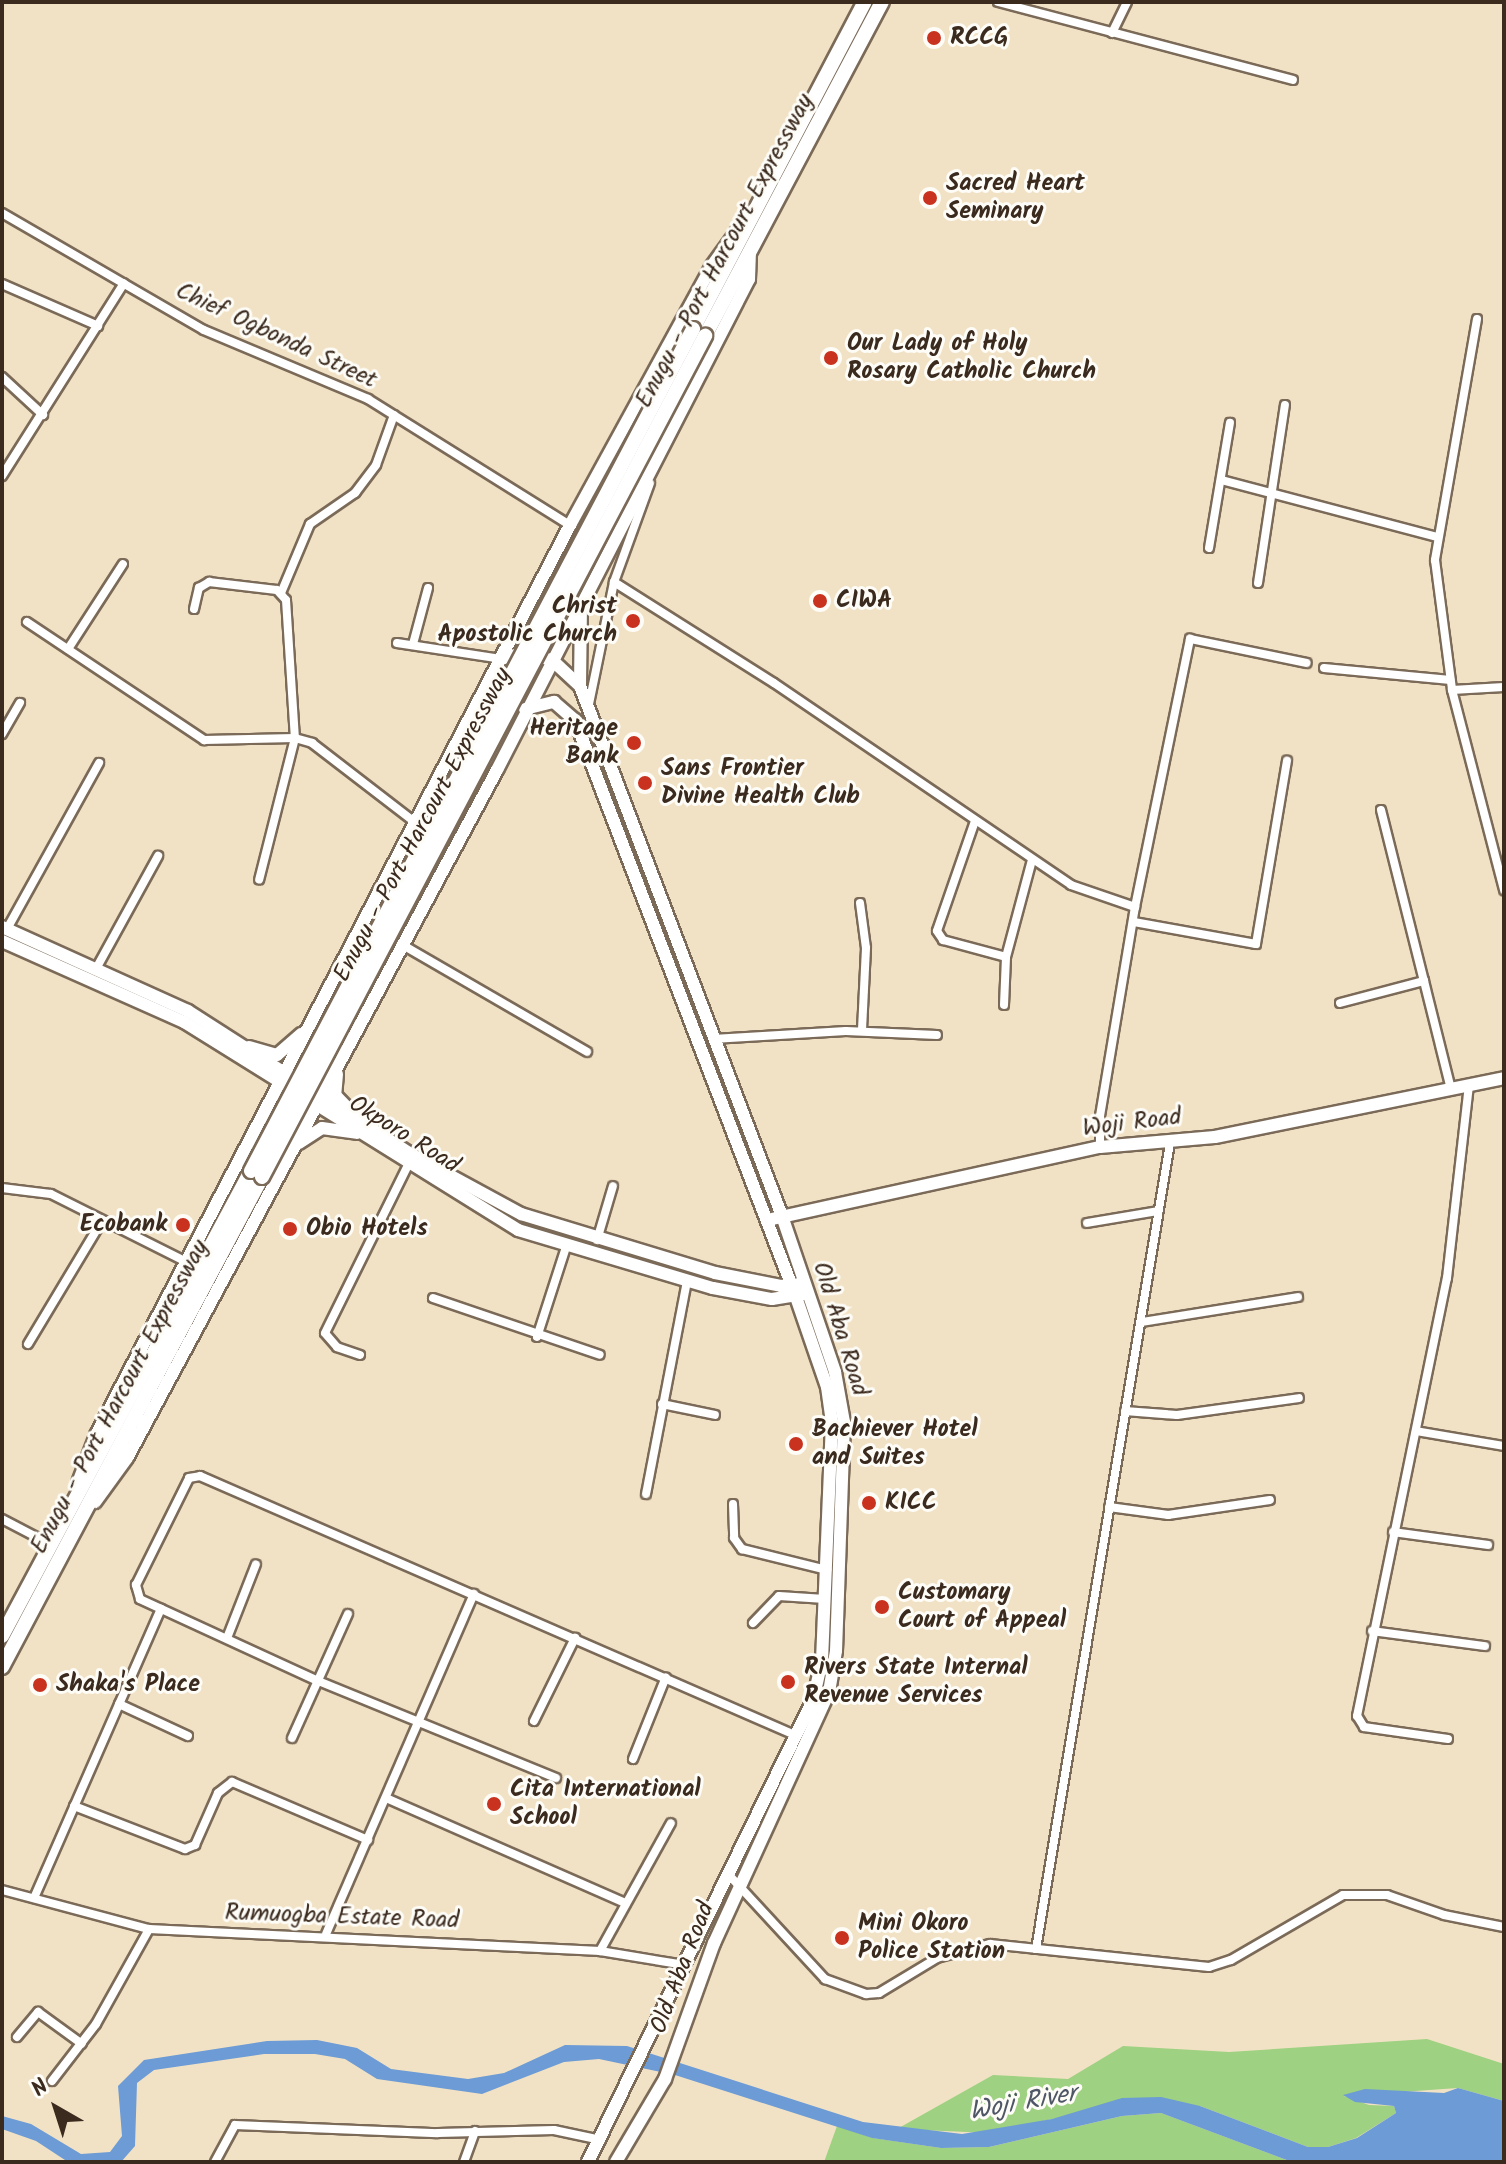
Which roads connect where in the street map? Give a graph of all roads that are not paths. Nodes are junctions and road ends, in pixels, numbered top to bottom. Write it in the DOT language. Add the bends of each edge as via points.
graph roads {
  1 [pos="865,2"];
  2 [pos="882,2"];
  3 [pos="998,2"];
  4 [pos="1127,2"];
  5 [pos="1112,33"];
  6 [pos="1293,80"];
  7 [pos="764,195"];
  8 [pos="2,213"];
  9 [pos="751,248"];
  10 [pos="124,283"];
  11 [pos="2,284"];
  12 [pos="1477,319"];
  13 [pos="98,326"];
  14 [pos="699,332"];
  15 [pos="2,377"];
  16 [pos="1285,405"];
  17 [pos="43,415"];
  18 [pos="394,415"];
  19 [pos="1230,423"];
  20 [pos="649,470"];
  21 [pos="2,476"];
  22 [pos="1221,480"];
  23 [pos="1274,492"];
  24 [pos="570,525"];
  25 [pos="1437,537"];
  26 [pos="1209,548"];
  27 [pos="123,564"];
  28 [pos="614,582"];
  29 [pos="1258,583"];
  30 [pos="428,588"];
  31 [pos="281,593"];
  32 [pos="581,601"];
  33 [pos="194,609"];
  34 [pos="27,622"];
  35 [pos="397,643"];
  36 [pos="413,644"];
  37 [pos="68,649"];
  38 [pos="501,659"];
  39 [pos="552,660"];
  40 [pos="1307,663"];
  41 [pos="1324,668"];
  42 [pos="1451,685"];
  43 [pos="580,686"];
  44 [pos="1504,687"];
  45 [pos="20,703"];
  46 [pos="525,709"];
  47 [pos="588,709"];
  48 [pos="2,734"];
  49 [pos="295,738"];
  50 [pos="500,757"];
  51 [pos="1287,761"];
  52 [pos="449,762"];
  53 [pos="99,763"];
  54 [pos="1381,810"];
  55 [pos="975,821"];
  56 [pos="417,824"];
  57 [pos="158,856"];
  58 [pos="1032,860"];
  59 [pos="259,880"];
  60 [pos="1504,890"];
  61 [pos="860,903"];
  62 [pos="1135,907"];
  63 [pos="1134,922"];
  64 [pos="4,932"];
  65 [pos="400,944"];
  66 [pos="1006,957"];
  67 [pos="97,967"];
  68 [pos="1424,981"];
  69 [pos="1340,1003"];
  70 [pos="1004,1005"];
  71 [pos="318,1013"];
  72 [pos="862,1031"];
  73 [pos="937,1035"];
  74 [pos="713,1039"];
  75 [pos="249,1047"];
  76 [pos="344,1049"];
  77 [pos="587,1052"];
  78 [pos="284,1078"];
  79 [pos="1504,1078"];
  80 [pos="1469,1085"];
  81 [pos="1451,1089"];
  82 [pos="317,1100"];
  83 [pos="358,1126"];
  84 [pos="1170,1143"];
  85 [pos="1100,1147"];
  86 [pos="291,1150"];
  87 [pos="408,1165"];
  88 [pos="257,1174"];
  89 [pos="613,1186"];
  90 [pos="2,1188"];
  91 [pos="1158,1211"];
  92 [pos="782,1216"];
  93 [pos="767,1220"];
  94 [pos="102,1221"];
  95 [pos="1087,1223"];
  96 [pos="597,1240"];
  97 [pos="566,1247"];
  98 [pos="187,1262"];
  99 [pos="687,1281"];
  100 [pos="800,1290"];
  101 [pos="1298,1297"];
  102 [pos="433,1298"];
  103 [pos="1142,1322"];
  104 [pos="537,1337"];
  105 [pos="28,1344"];
  106 [pos="360,1355"];
  107 [pos="600,1355"];
  108 [pos="1299,1398"];
  109 [pos="662,1404"];
  110 [pos="1125,1411"];
  111 [pos="715,1415"];
  112 [pos="1416,1431"];
  113 [pos="1504,1446"];
  114 [pos="646,1494"];
  115 [pos="1270,1500"];
  116 [pos="733,1504"];
  117 [pos="1109,1507"];
  118 [pos="68,1511"];
  119 [pos="2,1519"];
  120 [pos="1393,1532"];
  121 [pos="72,1534"];
  122 [pos="50,1544"];
  123 [pos="1488,1545"];
  124 [pos="256,1564"];
  125 [pos="827,1570"];
  126 [pos="474,1594"];
  127 [pos="825,1599"];
  128 [pos="161,1609"];
  129 [pos="348,1614"];
  130 [pos="753,1623"];
  131 [pos="1372,1631"];
  132 [pos="2,1636"];
  133 [pos="227,1638"];
  134 [pos="575,1638"];
  135 [pos="1485,1646"];
  136 [pos="2,1667"];
  137 [pos="666,1677"];
  138 [pos="318,1681"];
  139 [pos="119,1704"];
  140 [pos="534,1721"];
  141 [pos="418,1723"];
  142 [pos="188,1736"];
  143 [pos="797,1736"];
  144 [pos="292,1738"];
  145 [pos="1448,1739"];
  146 [pos="633,1759"];
  147 [pos="556,1778"];
  148 [pos="386,1798"];
  149 [pos="74,1806"];
  150 [pos="671,1823"];
  151 [pos="368,1840"];
  152 [pos="729,1875"];
  153 [pos="739,1885"];
  154 [pos="2,1890"];
  155 [pos="34,1898"];
  156 [pos="625,1903"];
  157 [pos="1504,1927"];
  158 [pos="149,1929"];
  159 [pos="326,1934"];
  160 [pos="1036,1949"];
  161 [pos="600,1951"];
  162 [pos="685,1965"];
  163 [pos="17,2037"];
  164 [pos="82,2044"];
  165 [pos="52,2081"];
  166 [pos="475,2131"];
  167 [pos="601,2140"];
  168 [pos="215,2162"];
  169 [pos="464,2162"];
  170 [pos="588,2162"];
  171 [pos="616,2162"];
  1 -- 7 [label="highway, Enugu - Port Harcourt Expressway"];
  2 -- 9 [label="highway, Enugu - Port Harcourt Expressway"];
  3 -- 5 [label="street"];
  4 -- 5 [label="street"];
  5 -- 6 [label="street"];
  7 -- 14 [label="highway, Enugu - Port Harcourt Expressway"];
  7 -- 24 [label="main road" via="711,267"];
  8 -- 10 [label="street, Chief Ogbonda Street"];
  9 -- 14 [label="highway, Enugu - Port Harcourt Expressway"];
  9 -- 20 [label="main road" via="749,279"];
  10 -- 13 [label="street"];
  10 -- 18 [label="street, Chief Ogbonda Street" via="210,333 328,379"];
  11 -- 13 [label="street"];
  12 -- 25 [label="street" via="1467,400"];
  13 -- 17 [label="street"];
  14 -- 88 [label="highway, Enugu - Port Harcourt Expressway, bridge"];
  15 -- 17 [label="street"];
  16 -- 23 [label="street"];
  17 -- 21 [label="street"];
  18 -- 24 [label="street, Chief Ogbonda Street"];
  18 -- 31 [label="street" via="376,465 355,493 310,524"];
  19 -- 22 [label="street"];
  20 -- 28 [label="street" via="653,475"];
  20 -- 32 [label="main road"];
  22 -- 23 [label="street"];
  22 -- 26 [label="street"];
  23 -- 25 [label="street"];
  23 -- 29 [label="street"];
  24 -- 38 [label="main road"];
  25 -- 42 [label="street" via="1438,609"];
  27 -- 37 [label="street"];
  28 -- 47 [label="street"];
  28 -- 55 [label="street" via="774,683"];
  30 -- 36 [label="street"];
  31 -- 33 [label="street" via="209,582 199,588"];
  31 -- 49 [label="street"];
  32 -- 39 [label="main road"];
  32 -- 43 [label="main road"];
  34 -- 37 [label="street"];
  35 -- 36 [label="street"];
  36 -- 38 [label="street"];
  37 -- 49 [label="street" via="204,740"];
  38 -- 39 [label="main road" via="522,653"];
  38 -- 52 [label="main road"];
  39 -- 43 [label="main road, Old Aba Road"];
  39 -- 46 [label="main road"];
  40 -- 62 [label="street" via="1190,639"];
  41 -- 42 [label="street"];
  42 -- 44 [label="street"];
  42 -- 60 [label="street"];
  43 -- 47 [label="main road, Old Aba Road"];
  45 -- 48 [label="street"];
  46 -- 50 [label="main road"];
  46 -- 93 [label="main road, Old Aba Road" via="554,702 575,720"];
  47 -- 74 [label="main road, Old Aba Road"];
  49 -- 56 [label="street" via="325,750"];
  49 -- 59 [label="street"];
  50 -- 52 [label="main road" via="470,786 457,782"];
  50 -- 65 [label="main road"];
  51 -- 63 [label="street" via="1256,944"];
  52 -- 56 [label="main road"];
  53 -- 64 [label="street"];
  54 -- 68 [label="street"];
  55 -- 58 [label="street"];
  55 -- 66 [label="street" via="937,931 943,940"];
  56 -- 71 [label="main road"];
  57 -- 67 [label="street"];
  58 -- 62 [label="street" via="1082,890"];
  58 -- 66 [label="street"];
  61 -- 72 [label="street" via="866,948"];
  62 -- 63 [label="street"];
  63 -- 85 [label="street" via="1100,1116"];
  64 -- 67 [label="main road, Okporo Road"];
  64 -- 78 [label="main road, Okporo Road"];
  65 -- 76 [label="main road"];
  65 -- 77 [label="street"];
  66 -- 70 [label="street"];
  67 -- 75 [label="main road, Okporo Road"];
  68 -- 69 [label="street"];
  68 -- 81 [label="street"];
  71 -- 75 [label="main road" via="285,1052 265,1054"];
  71 -- 78 [label="main road"];
  72 -- 73 [label="street"];
  72 -- 74 [label="street"];
  74 -- 92 [label="main road, Old Aba Road"];
  75 -- 78 [label="main road, Okporo Road"];
  76 -- 82 [label="main road"];
  76 -- 83 [label="main road" via="334,1089"];
  78 -- 82 [label="main road, Okporo Road"];
  78 -- 98 [label="main road"];
  79 -- 80 [label="main road, Woji Road"];
  80 -- 81 [label="main road, Woji Road"];
  80 -- 112 [label="street" via="1447,1278"];
  81 -- 84 [label="main road, Woji Road"];
  82 -- 83 [label="main road, Okporo Road"];
  82 -- 86 [label="main road"];
  83 -- 86 [label="main road" via="322,1128"];
  83 -- 87 [label="main road, Okporo Road"];
  83 -- 96 [label="main road, Okporo Road" via="497,1204"];
  84 -- 85 [label="main road, Woji Road"];
  84 -- 91 [label="street"];
  85 -- 92 [label="main road, Woji Road"];
  86 -- 121 [label="main road" via="127,1458"];
  87 -- 97 [label="main road, Okporo Road" via="508,1226"];
  87 -- 106 [label="street" via="325,1333 337,1347"];
  88 -- 118 [label="highway, Enugu - Port Harcourt Expressway"];
  88 -- 121 [label="highway, Enugu - Port Harcourt Expressway"];
  89 -- 96 [label="street"];
  90 -- 94 [label="street" via="51,1194"];
  91 -- 95 [label="street"];
  91 -- 103 [label="street"];
  92 -- 93 [label="main road, Woji Road"];
  92 -- 100 [label="main road, Old Aba Road"];
  93 -- 100 [label="main road, Old Aba Road"];
  94 -- 98 [label="street"];
  94 -- 105 [label="street"];
  96 -- 100 [label="main road, Okporo Road"];
  97 -- 99 [label="main road, Okporo Road"];
  97 -- 104 [label="street"];
  98 -- 118 [label="main road" via="97,1433"];
  99 -- 100 [label="main road, Okporo Road" via="760,1297"];
  99 -- 109 [label="street"];
  100 -- 125 [label="main road, Old Aba Road" via="831,1406"];
  100 -- 153 [label="main road, Old Aba Road" via="835,1372 844,1422 836,1651 822,1713"];
  101 -- 103 [label="street"];
  102 -- 104 [label="street"];
  103 -- 110 [label="street"];
  104 -- 107 [label="street"];
  108 -- 110 [label="street" via="1177,1415"];
  109 -- 111 [label="street"];
  109 -- 114 [label="street"];
  110 -- 117 [label="street"];
  112 -- 113 [label="street"];
  112 -- 120 [label="street"];
  115 -- 117 [label="street" via="1168,1515"];
  116 -- 125 [label="street" via="734,1538 742,1549"];
  117 -- 160 [label="street"];
  118 -- 122 [label="highway, Enugu - Port Harcourt Expressway"];
  119 -- 122 [label="street"];
  120 -- 123 [label="street"];
  120 -- 131 [label="street"];
  121 -- 136 [label="highway, Enugu - Port Harcourt Expressway"];
  122 -- 132 [label="highway, Enugu - Port Harcourt Expressway"];
  124 -- 133 [label="street"];
  125 -- 127 [label="main road, Old Aba Road"];
  126 -- 128 [label="street" via="194,1475 136,1585 140,1599"];
  126 -- 134 [label="street"];
  126 -- 141 [label="street"];
  127 -- 130 [label="street" via="779,1596"];
  127 -- 143 [label="main road, Old Aba Road" via="822,1661"];
  128 -- 133 [label="street"];
  128 -- 139 [label="street"];
  129 -- 138 [label="street"];
  131 -- 135 [label="street"];
  131 -- 145 [label="street" via="1357,1722"];
  133 -- 138 [label="street"];
  134 -- 137 [label="street"];
  134 -- 140 [label="street"];
  137 -- 143 [label="street"];
  137 -- 146 [label="street"];
  138 -- 141 [label="street"];
  138 -- 144 [label="street"];
  139 -- 142 [label="street"];
  139 -- 149 [label="street"];
  141 -- 147 [label="street"];
  141 -- 148 [label="street"];
  143 -- 152 [label="main road, Old Aba Road"];
  148 -- 151 [label="street"];
  148 -- 156 [label="street"];
  149 -- 151 [label="street" via="185,1849 195,1845 218,1793 232,1782"];
  149 -- 155 [label="street"];
  150 -- 156 [label="street"];
  151 -- 159 [label="street"];
  152 -- 153 [label="street"];
  152 -- 162 [label="main road, Old Aba Road"];
  153 -- 160 [label="street" via="825,1979 866,1994 879,1993 960,1949 990,1944"];
  153 -- 171 [label="main road, Old Aba Road" via="665,2079"];
  154 -- 155 [label="street, Rumuogba Estate Road"];
  155 -- 158 [label="street, Rumuogba Estate Road"];
  156 -- 161 [label="street"];
  157 -- 160 [label="street" via="1444,1915 1387,1895 1360,1893 1333,1898 1231,1960 1209,1967"];
  158 -- 159 [label="street, Rumuogba Estate Road"];
  158 -- 164 [label="street"];
  159 -- 161 [label="street, Rumuogba Estate Road"];
  161 -- 162 [label="street, Rumuogba Estate Road"];
  162 -- 167 [label="main road, Old Aba Road"];
  163 -- 164 [label="street" via="38,2012"];
  164 -- 165 [label="street"];
  166 -- 167 [label="street" via="554,2130"];
  166 -- 168 [label="street" via="235,2125"];
  166 -- 169 [label="street"];
  167 -- 170 [label="main road, Old Aba Road"];
}
